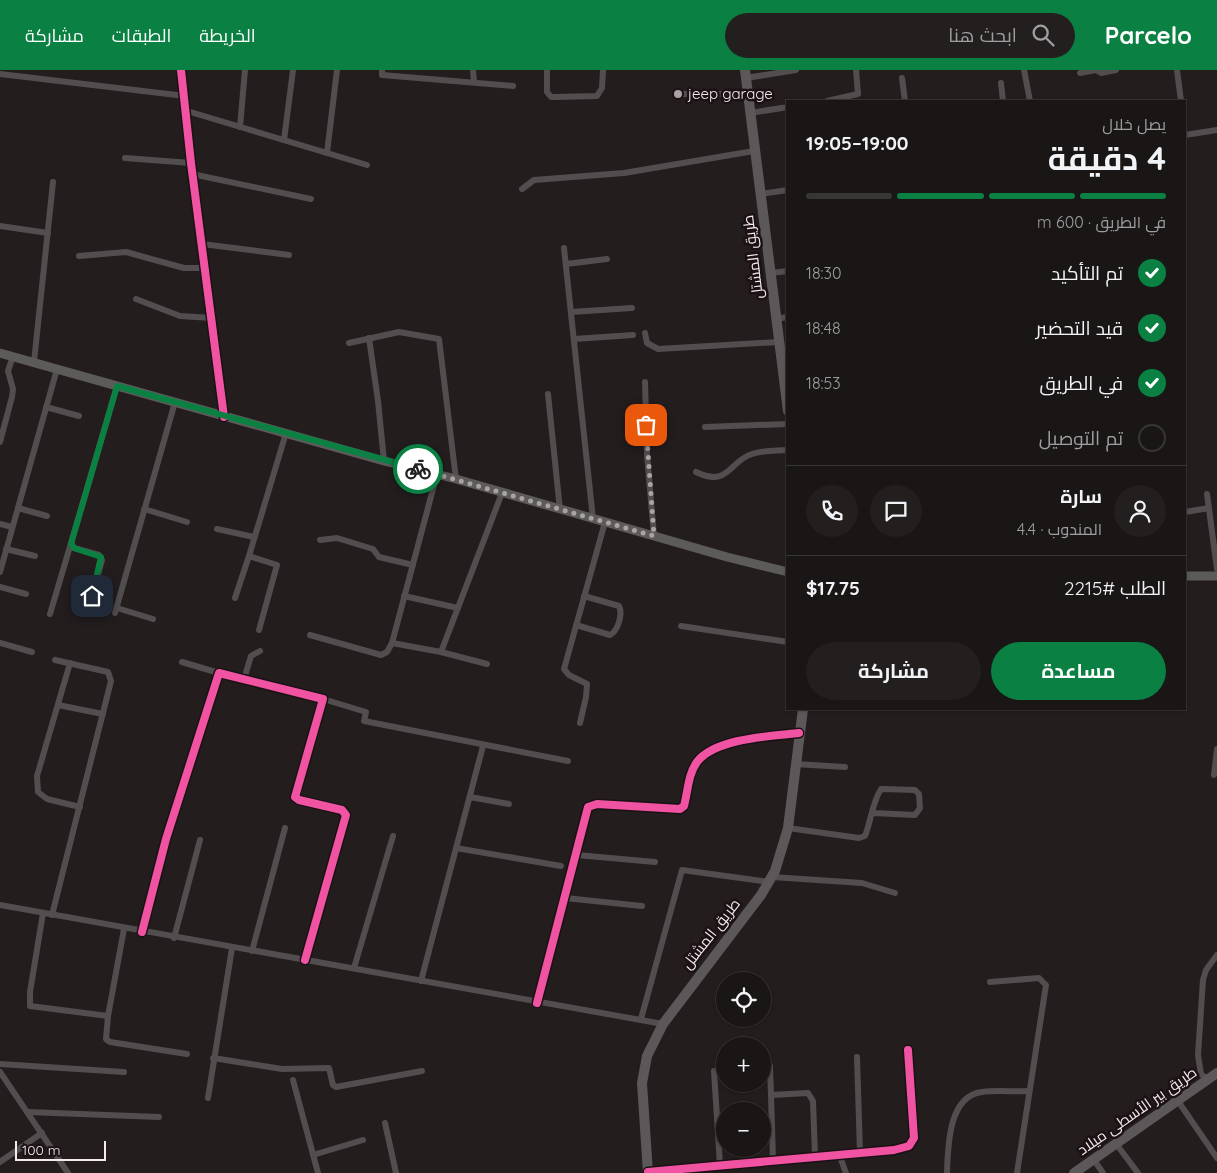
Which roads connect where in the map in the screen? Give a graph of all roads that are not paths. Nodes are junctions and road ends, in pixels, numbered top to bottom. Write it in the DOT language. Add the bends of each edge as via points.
graph roads {
  1 [pos="181,70"];
  2 [pos="245,70"];
  3 [pos="293,70"];
  4 [pos="337,70"];
  5 [pos="382,70"];
  6 [pos="473,70"];
  7 [pos="546,70"];
  8 [pos="604,70"];
  9 [pos="796,70"];
  10 [pos="856,70"];
  11 [pos="1024,70"];
  12 [pos="1116,70"];
  13 [pos="1177,70"];
  14 [pos="1080,73"];
  15 [pos="0,74"];
  16 [pos="746,74"];
  17 [pos="902,78"];
  18 [pos="474,82"];
  19 [pos="1001,83"];
  20 [pos="513,86"];
  21 [pos="678,94"];
  22 [pos="747,94"];
  23 [pos="184,96"];
  24 [pos="831,100"];
  25 [pos="905,100"];
  26 [pos="1004,100"];
  27 [pos="1030,100"];
  28 [pos="1181,100"];
  29 [pos="786,107"];
  30 [pos="187,111"];
  31 [pos="750,113"];
  32 [pos="240,127"];
  33 [pos="1217,130"];
  34 [pos="1186,134"];
  35 [pos="284,140"];
  36 [pos="754,151"];
  37 [pos="327,153"];
  38 [pos="125,158"];
  39 [pos="191,162"];
  40 [pos="367,165"];
  41 [pos="192,174"];
  42 [pos="53,182"];
  43 [pos="522,189"];
  44 [pos="786,190"];
  45 [pos="760,194"];
  46 [pos="311,199"];
  47 [pos="0,226"];
  48 [pos="48,233"];
  49 [pos="202,244"];
  50 [pos="564,248"];
  51 [pos="289,255"];
  52 [pos="79,256"];
  53 [pos="607,259"];
  54 [pos="566,264"];
  55 [pos="205,268"];
  56 [pos="786,271"];
  57 [pos="770,274"];
  58 [pos="136,299"];
  59 [pos="632,308"];
  60 [pos="571,312"];
  61 [pos="786,317"];
  62 [pos="212,318"];
  63 [pos="775,319"];
  64 [pos="645,332"];
  65 [pos="633,335"];
  66 [pos="369,338"];
  67 [pos="574,339"];
  68 [pos="778,342"];
  69 [pos="349,343"];
  70 [pos="0,353"];
  71 [pos="13,356"];
  72 [pos="784,356"];
  73 [pos="34,362"];
  74 [pos="57,369"];
  75 [pos="645,382"];
  76 [pos="786,384"];
  77 [pos="117,386"];
  78 [pos="548,394"];
  79 [pos="175,402"];
  80 [pos="46,407"];
  81 [pos="79,416"];
  82 [pos="224,417"];
  83 [pos="786,424"];
  84 [pos="704,427"];
  85 [pos="286,433"];
  86 [pos="0,442"];
  87 [pos="786,450"];
  88 [pos="384,461"];
  89 [pos="696,472"];
  90 [pos="437,474"];
  91 [pos="456,479"];
  92 [pos="502,493"];
  93 [pos="1207,494"];
  94 [pos="18,508"];
  95 [pos="1209,508"];
  96 [pos="144,509"];
  97 [pos="560,510"];
  98 [pos="1186,512"];
  99 [pos="48,516"];
  100 [pos="593,519"];
  101 [pos="187,522"];
  102 [pos="605,522"];
  103 [pos="0,524"];
  104 [pos="12,527"];
  105 [pos="217,529"];
  106 [pos="654,536"];
  107 [pos="254,537"];
  108 [pos="320,540"];
  109 [pos="71,544"];
  110 [pos="6,549"];
  111 [pos="34,556"];
  112 [pos="249,556"];
  113 [pos="413,565"];
  114 [pos="1217,570"];
  115 [pos="786,571"];
  116 [pos="0,572"];
  117 [pos="1186,576"];
  118 [pos="1217,576"];
  119 [pos="0,587"];
  120 [pos="26,594"];
  121 [pos="404,596"];
  122 [pos="584,596"];
  123 [pos="235,598"];
  124 [pos="458,608"];
  125 [pos="50,614"];
  126 [pos="87,614"];
  127 [pos="153,619"];
  128 [pos="576,625"];
  129 [pos="681,626"];
  130 [pos="260,630"];
  131 [pos="310,635"];
  132 [pos="786,642"];
  133 [pos="0,643"];
  134 [pos="392,643"];
  135 [pos="260,651"];
  136 [pos="32,652"];
  137 [pos="441,652"];
  138 [pos="55,660"];
  139 [pos="182,662"];
  140 [pos="70,663"];
  141 [pos="487,664"];
  142 [pos="219,673"];
  143 [pos="244,679"];
  144 [pos="323,699"];
  145 [pos="58,705"];
  146 [pos="803,710"];
  147 [pos="103,714"];
  148 [pos="580,723"];
  149 [pos="800,733"];
  150 [pos="484,746"];
  151 [pos="1217,748"];
  152 [pos="568,761"];
  153 [pos="795,764"];
  154 [pos="845,767"];
  155 [pos="1214,775"];
  156 [pos="470,797"];
  157 [pos="509,804"];
  158 [pos="80,807"];
  159 [pos="873,812"];
  160 [pos="285,828"];
  161 [pos="788,828"];
  162 [pos="393,836"];
  163 [pos="200,840"];
  164 [pos="456,848"];
  165 [pos="577,855"];
  166 [pos="656,862"];
  167 [pos="561,866"];
  168 [pos="770,879"];
  169 [pos="895,893"];
  170 [pos="565,898"];
  171 [pos="0,905"];
  172 [pos="642,906"];
  173 [pos="43,913"];
  174 [pos="52,915"];
  175 [pos="124,929"];
  176 [pos="142,932"];
  177 [pos="174,938"];
  178 [pos="232,948"];
  179 [pos="252,951"];
  180 [pos="1217,955"];
  181 [pos="305,960"];
  182 [pos="354,968"];
  183 [pos="421,981"];
  184 [pos="990,982"];
  185 [pos="538,1003"];
  186 [pos="108,1016"];
  187 [pos="641,1020"];
  188 [pos="663,1024"];
  189 [pos="908,1050"];
  190 [pos="187,1054"];
  191 [pos="857,1057"];
  192 [pos="214,1058"];
  193 [pos="0,1064"];
  194 [pos="422,1071"];
  195 [pos="0,1072"];
  196 [pos="124,1072"];
  197 [pos="714,1072"];
  198 [pos="1217,1073"];
  199 [pos="293,1080"];
  200 [pos="1207,1080"];
  201 [pos="1029,1091"];
  202 [pos="771,1092"];
  203 [pos="771,1095"];
  204 [pos="208,1098"];
  205 [pos="1178,1102"];
  206 [pos="28,1112"];
  207 [pos="159,1117"];
  208 [pos="385,1123"];
  209 [pos="42,1133"];
  210 [pos="363,1140"];
  211 [pos="1117,1144"];
  212 [pos="860,1152"];
  213 [pos="839,1154"];
  214 [pos="313,1155"];
  215 [pos="815,1156"];
  216 [pos="1217,1158"];
  217 [pos="773,1160"];
  218 [pos="1094,1160"];
  219 [pos="0,1162"];
  220 [pos="720,1165"];
  221 [pos="68,1173"];
  222 [pos="318,1173"];
  223 [pos="396,1173"];
  224 [pos="648,1173"];
  225 [pos="846,1173"];
  226 [pos="947,1173"];
  227 [pos="1017,1173"];
  228 [pos="1074,1173"];
  229 [pos="1102,1173"];
  230 [pos="1138,1173"];
  1 -- 23 [label="street"];
  2 -- 32 [label="street"];
  3 -- 35 [label="street"];
  4 -- 37 [label="street"];
  5 -- 18 [label="street" via="382,75"];
  6 -- 18 [label="street"];
  7 -- 8 [label="street" via="547,92 556,98 597,96 602,88"];
  9 -- 16 [label="street"];
  10 -- 24 [label="street" via="858,94"];
  11 -- 27 [label="street"];
  12 -- 14 [label="street"];
  13 -- 28 [label="street"];
  15 -- 23 [label="street"];
  16 -- 22 [label="main road, طريق المشتل"];
  17 -- 25 [label="street"];
  18 -- 20 [label="street"];
  19 -- 26 [label="street"];
  21 -- 22 [label="street"];
  22 -- 31 [label="main road, طريق المشتل"];
  23 -- 30 [label="street"];
  29 -- 31 [label="street"];
  30 -- 32 [label="street"];
  30 -- 39 [label="street"];
  31 -- 36 [label="main road, طريق المشتل"];
  32 -- 35 [label="street"];
  33 -- 34 [label="street"];
  35 -- 37 [label="street"];
  36 -- 43 [label="street" via="624,173 534,180"];
  36 -- 45 [label="main road, طريق المشتل"];
  37 -- 40 [label="street"];
  38 -- 39 [label="street"];
  39 -- 41 [label="street"];
  41 -- 46 [label="street"];
  41 -- 49 [label="street"];
  42 -- 48 [label="street"];
  44 -- 45 [label="street"];
  45 -- 57 [label="main road, طريق المشتل"];
  47 -- 48 [label="street"];
  48 -- 73 [label="street"];
  49 -- 51 [label="street"];
  49 -- 55 [label="street"];
  50 -- 54 [label="street"];
  52 -- 55 [label="street" via="126,252 184,268"];
  53 -- 54 [label="street"];
  54 -- 60 [label="street"];
  55 -- 62 [label="street"];
  56 -- 57 [label="street"];
  57 -- 63 [label="main road, طريق المشتل"];
  58 -- 62 [label="street" via="180,316"];
  59 -- 60 [label="street"];
  60 -- 67 [label="street"];
  61 -- 63 [label="street"];
  62 -- 82 [label="street"];
  63 -- 68 [label="main road, طريق المشتل"];
  64 -- 68 [label="street" via="648,343 658,349"];
  65 -- 67 [label="street"];
  66 -- 69 [label="street"];
  66 -- 88 [label="street"];
  66 -- 91 [label="street" via="399,332 439,339"];
  67 -- 100 [label="street"];
  68 -- 72 [label="main road, طريق المشتل"];
  70 -- 71 [label="main road"];
  71 -- 73 [label="main road"];
  71 -- 86 [label="street" via="8,371 12,397"];
  72 -- 76 [label="main road, طريق المشتل"];
  73 -- 74 [label="main road"];
  74 -- 77 [label="main road"];
  74 -- 80 [label="street"];
  75 -- 106 [label="street"];
  77 -- 79 [label="main road"];
  77 -- 109 [label="street"];
  78 -- 97 [label="street"];
  79 -- 82 [label="main road"];
  79 -- 96 [label="street"];
  80 -- 81 [label="street"];
  80 -- 94 [label="street"];
  82 -- 85 [label="main road"];
  83 -- 84 [label="street"];
  85 -- 88 [label="main road"];
  85 -- 107 [label="street"];
  87 -- 89 [label="street" via="751,454 734,469 719,476"];
  88 -- 90 [label="main road"];
  90 -- 91 [label="main road"];
  90 -- 113 [label="street"];
  91 -- 92 [label="main road"];
  92 -- 97 [label="main road"];
  92 -- 124 [label="street"];
  93 -- 95 [label="street"];
  94 -- 99 [label="street"];
  94 -- 104 [label="street"];
  95 -- 98 [label="street"];
  95 -- 114 [label="street"];
  96 -- 101 [label="street"];
  96 -- 127 [label="street" via="116,610"];
  97 -- 100 [label="main road"];
  100 -- 102 [label="main road"];
  102 -- 106 [label="main road"];
  102 -- 122 [label="street"];
  103 -- 104 [label="street"];
  104 -- 110 [label="street"];
  105 -- 107 [label="street"];
  106 -- 115 [label="main road"];
  107 -- 112 [label="street"];
  108 -- 113 [label="street" via="337,538 373,549 379,556"];
  109 -- 125 [label="street"];
  109 -- 126 [label="street" via="74,548 99,555 102,560"];
  110 -- 111 [label="street"];
  110 -- 116 [label="street"];
  112 -- 123 [label="street"];
  112 -- 130 [label="street" via="277,565"];
  113 -- 121 [label="street"];
  117 -- 118 [label="main road"];
  119 -- 120 [label="street"];
  121 -- 124 [label="street"];
  121 -- 134 [label="street"];
  122 -- 128 [label="street"];
  122 -- 128 [label="street" via="619,606 620,613 615,631 610,635"];
  124 -- 137 [label="street"];
  128 -- 148 [label="street" via="564,669 587,684"];
  129 -- 132 [label="street"];
  131 -- 134 [label="street" via="381,655"];
  133 -- 136 [label="street"];
  134 -- 137 [label="street"];
  135 -- 143 [label="street" via="251,656"];
  137 -- 141 [label="street"];
  138 -- 140 [label="street"];
  139 -- 142 [label="street"];
  140 -- 145 [label="street"];
  140 -- 147 [label="street" via="108,672 111,676"];
  142 -- 143 [label="street"];
  142 -- 176 [label="street" via="166,839"];
  143 -- 144 [label="street"];
  144 -- 150 [label="street" via="366,712 364,721"];
  144 -- 181 [label="street" via="295,796 299,800 342,810 346,815"];
  145 -- 147 [label="street"];
  145 -- 158 [label="street" via="38,776 38,792 47,798"];
  146 -- 149 [label="main road, طريق المشتل"];
  147 -- 158 [label="street"];
  149 -- 153 [label="main road, طريق المشتل"];
  149 -- 165 [label="street" via="730,742 698,760 691,774 684,806 680,809 591,805 586,810"];
  150 -- 152 [label="street"];
  150 -- 156 [label="street"];
  151 -- 155 [label="street"];
  153 -- 154 [label="street"];
  153 -- 161 [label="main road, طريق المشتل"];
  156 -- 157 [label="street"];
  156 -- 164 [label="street"];
  158 -- 174 [label="street"];
  159 -- 159 [label="street" via="915,815 920,808 919,794 915,790 881,789"];
  159 -- 161 [label="street" via="865,836 859,838"];
  160 -- 179 [label="street"];
  161 -- 168 [label="main road, طريق المشتل" via="782,854"];
  162 -- 182 [label="street"];
  163 -- 177 [label="street"];
  164 -- 167 [label="street"];
  164 -- 183 [label="street"];
  165 -- 166 [label="street"];
  165 -- 170 [label="street"];
  168 -- 169 [label="street" via="862,883"];
  168 -- 187 [label="street" via="682,870"];
  168 -- 188 [label="main road, طريق المشتل"];
  170 -- 172 [label="street"];
  170 -- 185 [label="street"];
  171 -- 173 [label="street"];
  173 -- 174 [label="street"];
  173 -- 186 [label="street" via="30,1006"];
  174 -- 175 [label="street"];
  175 -- 176 [label="street"];
  175 -- 186 [label="street"];
  176 -- 177 [label="street"];
  177 -- 178 [label="street"];
  178 -- 179 [label="street"];
  178 -- 192 [label="street"];
  179 -- 181 [label="street"];
  180 -- 200 [label="street" via="1203,980 1198,1055 1201,1074"];
  181 -- 182 [label="street"];
  182 -- 183 [label="street"];
  183 -- 185 [label="street"];
  184 -- 201 [label="street" via="1040,978 1046,985"];
  185 -- 187 [label="street"];
  186 -- 190 [label="street" via="105,1035 110,1042"];
  187 -- 188 [label="street"];
  188 -- 224 [label="main road, طريق المشتل" via="647,1056 642,1082"];
  189 -- 212 [label="street" via="914,1138 908,1146"];
  191 -- 212 [label="street"];
  192 -- 194 [label="street" via="282,1070 329,1068 336,1087"];
  192 -- 204 [label="street"];
  193 -- 196 [label="street"];
  195 -- 206 [label="street"];
  197 -- 220 [label="street"];
  198 -- 200 [label="main road, طريق بير الأسطى ميلاد"];
  199 -- 214 [label="street"];
  200 -- 205 [label="main road, طريق بير الأسطى ميلاد"];
  201 -- 226 [label="street" via="981,1092 968,1097 951,1124"];
  201 -- 227 [label="street"];
  202 -- 203 [label="street"];
  203 -- 215 [label="street" via="808,1093 811,1096"];
  203 -- 217 [label="street"];
  205 -- 211 [label="main road, طريق بير الأسطى ميلاد"];
  205 -- 216 [label="street"];
  206 -- 207 [label="street"];
  206 -- 209 [label="street"];
  208 -- 223 [label="street"];
  209 -- 219 [label="street"];
  209 -- 221 [label="street"];
  210 -- 214 [label="street"];
  211 -- 218 [label="main road, طريق بير الأسطى ميلاد"];
  211 -- 230 [label="street"];
  212 -- 213 [label="street"];
  213 -- 215 [label="street"];
  213 -- 225 [label="street"];
  214 -- 222 [label="street"];
  215 -- 217 [label="street"];
  217 -- 220 [label="street"];
  218 -- 228 [label="main road, طريق بير الأسطى ميلاد"];
  218 -- 229 [label="street"];
  220 -- 224 [label="street"];
}
